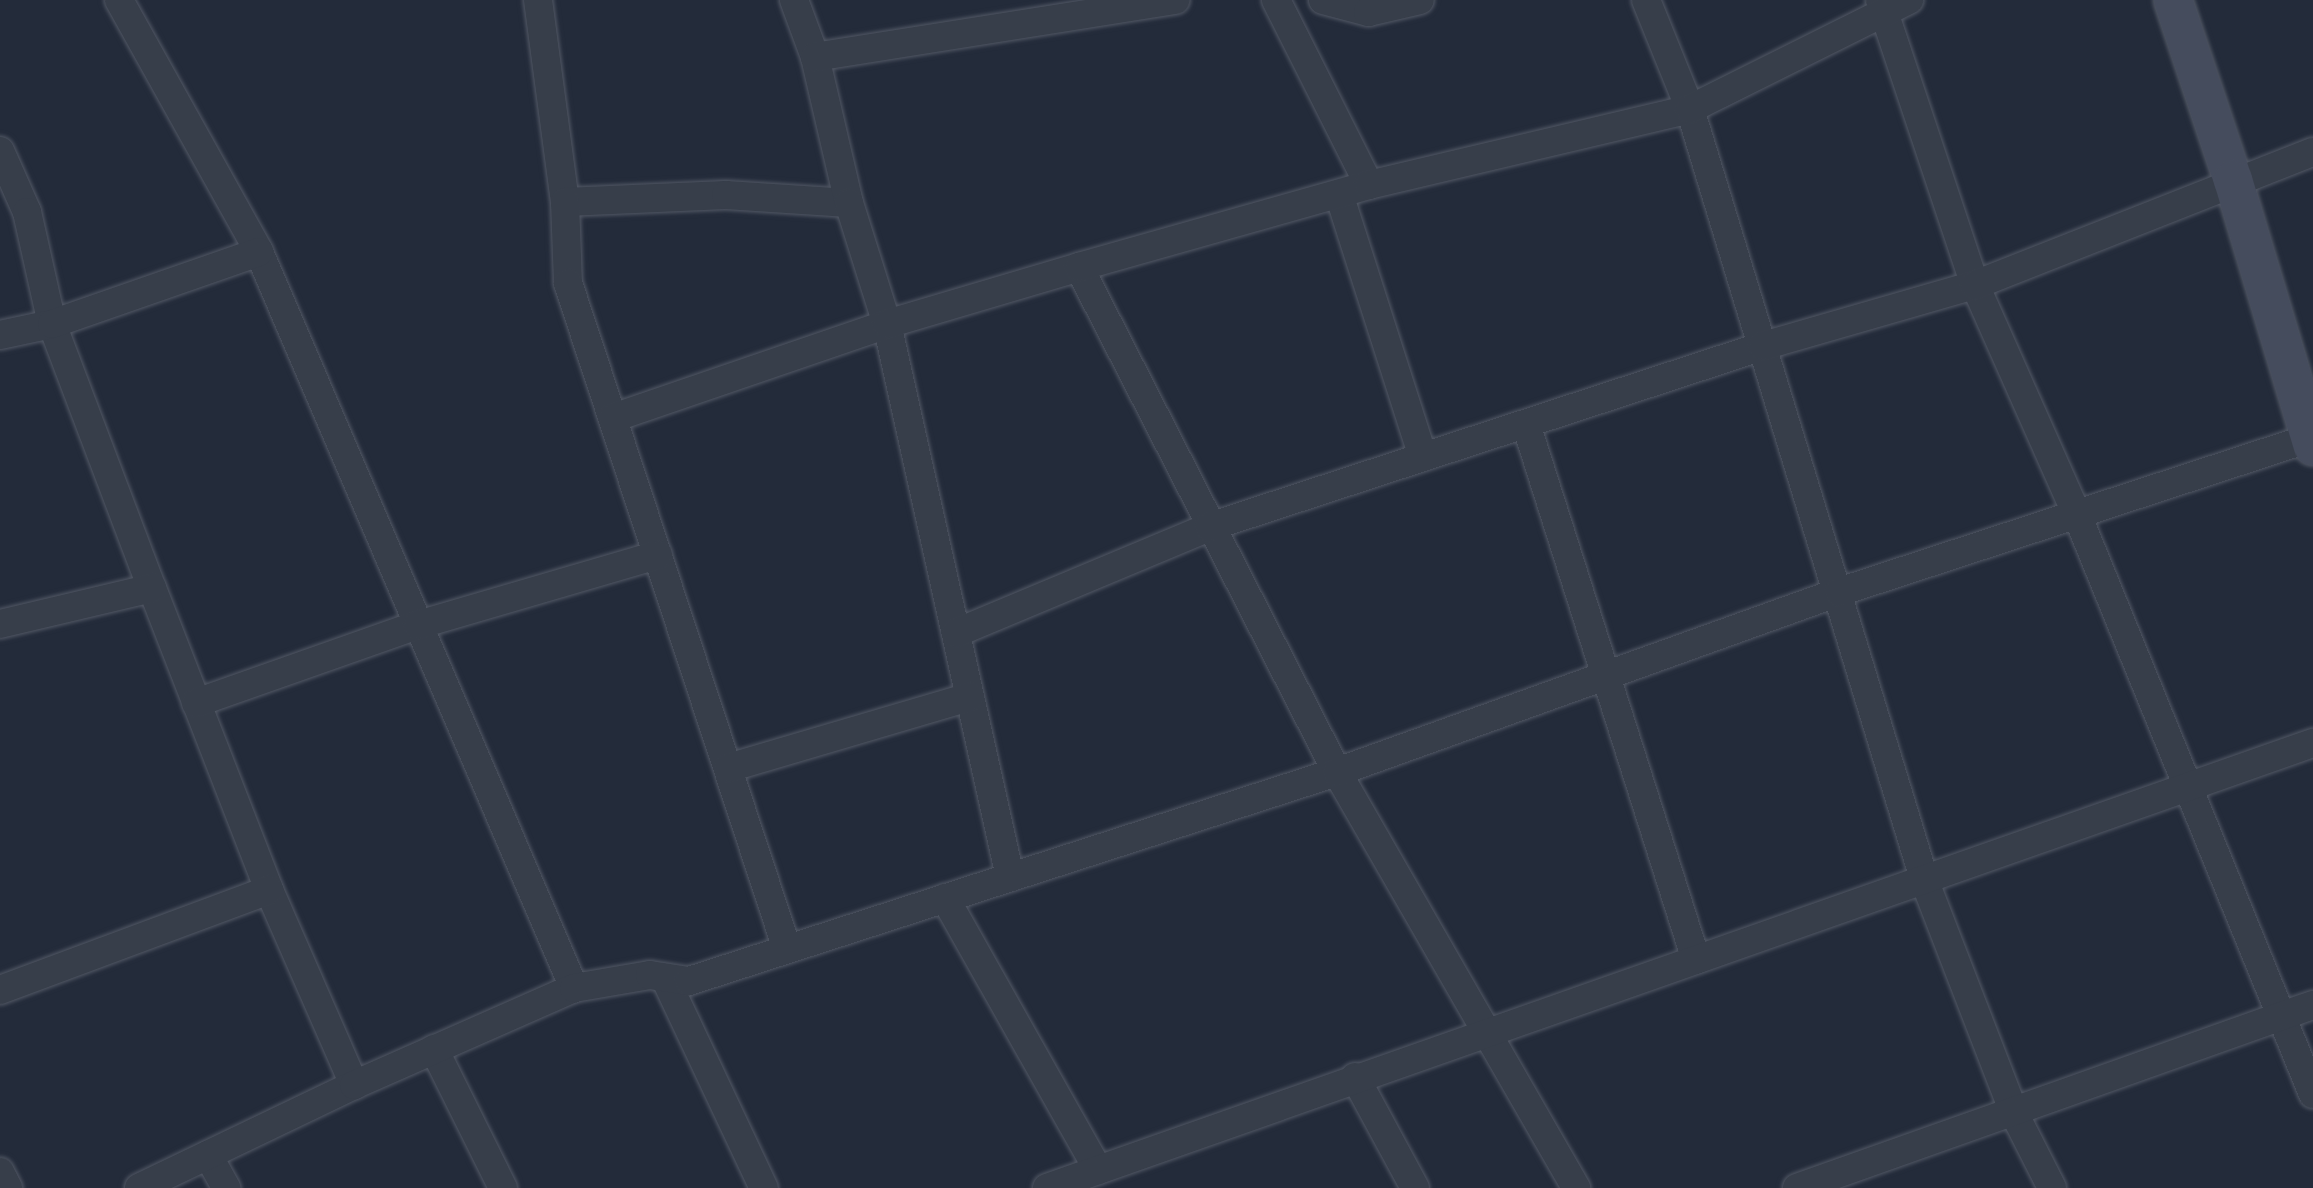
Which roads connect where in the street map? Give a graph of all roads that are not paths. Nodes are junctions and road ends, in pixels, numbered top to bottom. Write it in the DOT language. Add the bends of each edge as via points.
graph roads {
  1 [pos="119,0"];
  2 [pos="538,0"];
  3 [pos="794,0"];
  4 [pos="1177,0"];
  5 [pos="1276,0"];
  6 [pos="1323,0"];
  7 [pos="1420,0"];
  8 [pos="1646,0"];
  9 [pos="2173,0"];
  10 [pos="1891,4"];
  11 [pos="815,57"];
  12 [pos="1690,109"];
  13 [pos="0,151"];
  14 [pos="2313,152"];
  15 [pos="2233,180"];
  16 [pos="1369,186"];
  17 [pos="1339,194"];
  18 [pos="565,202"];
  19 [pos="849,203"];
  20 [pos="259,252"];
  21 [pos="1079,267"];
  22 [pos="1975,285"];
  23 [pos="52,324"];
  24 [pos="887,324"];
  25 [pos="0,335"];
  26 [pos="1763,346"];
  27 [pos="613,418"];
  28 [pos="1525,424"];
  29 [pos="2312,440"];
  30 [pos="1423,457"];
  31 [pos="2078,517"];
  32 [pos="1209,527"];
  33 [pos="658,555"];
  34 [pos="152,588"];
  35 [pos="1839,592"];
  36 [pos="0,624"];
  37 [pos="418,625"];
  38 [pos="956,633"];
  39 [pos="1605,676"];
  40 [pos="970,697"];
  41 [pos="196,703"];
  42 [pos="2313,743"];
  43 [pos="728,768"];
  44 [pos="1337,772"];
  45 [pos="2186,787"];
  46 [pos="1010,877"];
  47 [pos="1925,882"];
  48 [pos="269,890"];
  49 [pos="945,898"];
  50 [pos="787,949"];
  51 [pos="1696,960"];
  52 [pos="665,978"];
  53 [pos="1,984"];
  54 [pos="573,988"];
  55 [pos="2313,1005"];
  56 [pos="2279,1017"];
  57 [pos="1489,1030"];
  58 [pos="434,1049"];
  59 [pos="1354,1077"];
  60 [pos="354,1085"];
  61 [pos="2313,1094"];
  62 [pos="2014,1113"];
  63 [pos="208,1155"];
  64 [pos="1098,1170"];
  65 [pos="0,1172"];
  66 [pos="8,1188"];
  67 [pos="139,1188"];
  68 [pos="226,1188"];
  69 [pos="503,1188"];
  70 [pos="764,1188"];
  71 [pos="1047,1188"];
  72 [pos="1415,1188"];
  73 [pos="1576,1188"];
  74 [pos="1797,1188"];
  75 [pos="2052,1188"];
  1 -- 20 [label="street"];
  2 -- 18 [label="street"];
  3 -- 11 [label="street"];
  4 -- 11 [label="street"];
  5 -- 16 [label="street"];
  6 -- 7 [label="street" via="1368,12"];
  8 -- 12 [label="street"];
  9 -- 15 [label="street"];
  10 -- 12 [label="street"];
  10 -- 22 [label="street"];
  11 -- 19 [label="street"];
  12 -- 16 [label="street"];
  12 -- 26 [label="street"];
  13 -- 23 [label="street" via="27,212"];
  14 -- 15 [label="street"];
  15 -- 22 [label="street"];
  15 -- 29 [label="street"];
  16 -- 17 [label="street"];
  17 -- 21 [label="street"];
  17 -- 30 [label="street"];
  18 -- 19 [label="street" via="726,195"];
  18 -- 27 [label="street" via="568,283"];
  19 -- 24 [label="street"];
  20 -- 23 [label="street"];
  20 -- 37 [label="street"];
  21 -- 24 [label="street"];
  21 -- 32 [label="street"];
  22 -- 26 [label="street"];
  22 -- 31 [label="street"];
  23 -- 25 [label="street"];
  23 -- 34 [label="street"];
  24 -- 27 [label="street"];
  24 -- 38 [label="street"];
  26 -- 28 [label="street"];
  26 -- 35 [label="street"];
  27 -- 33 [label="street"];
  28 -- 30 [label="street"];
  28 -- 39 [label="street"];
  29 -- 31 [label="street"];
  30 -- 32 [label="street"];
  31 -- 35 [label="street"];
  31 -- 45 [label="street"];
  32 -- 38 [label="street"];
  32 -- 44 [label="street"];
  33 -- 37 [label="street"];
  33 -- 43 [label="street"];
  34 -- 36 [label="street"];
  34 -- 41 [label="street"];
  35 -- 39 [label="street"];
  35 -- 47 [label="street"];
  37 -- 41 [label="street"];
  37 -- 54 [label="street"];
  38 -- 40 [label="street"];
  39 -- 44 [label="street"];
  39 -- 51 [label="street"];
  40 -- 43 [label="street"];
  40 -- 46 [label="street"];
  41 -- 48 [label="street"];
  42 -- 45 [label="street"];
  43 -- 50 [label="street"];
  44 -- 46 [label="street"];
  44 -- 57 [label="street"];
  45 -- 47 [label="street"];
  45 -- 56 [label="street"];
  46 -- 49 [label="street"];
  47 -- 51 [label="street"];
  47 -- 62 [label="street"];
  48 -- 53 [label="street"];
  48 -- 60 [label="street"];
  49 -- 50 [label="street"];
  49 -- 64 [label="street"];
  50 -- 52 [label="street" via="689,981"];
  51 -- 57 [label="street"];
  52 -- 54 [label="street" via="650,975"];
  52 -- 70 [label="street"];
  54 -- 58 [label="street"];
  55 -- 56 [label="street"];
  56 -- 61 [label="street"];
  56 -- 62 [label="street"];
  57 -- 59 [label="street"];
  57 -- 73 [label="street"];
  58 -- 60 [label="street"];
  58 -- 69 [label="street"];
  59 -- 64 [label="street"];
  59 -- 72 [label="street"];
  60 -- 63 [label="street"];
  62 -- 74 [label="street"];
  62 -- 75 [label="street"];
  63 -- 67 [label="street"];
  63 -- 68 [label="street"];
  64 -- 71 [label="street"];
  65 -- 66 [label="street"];
}
